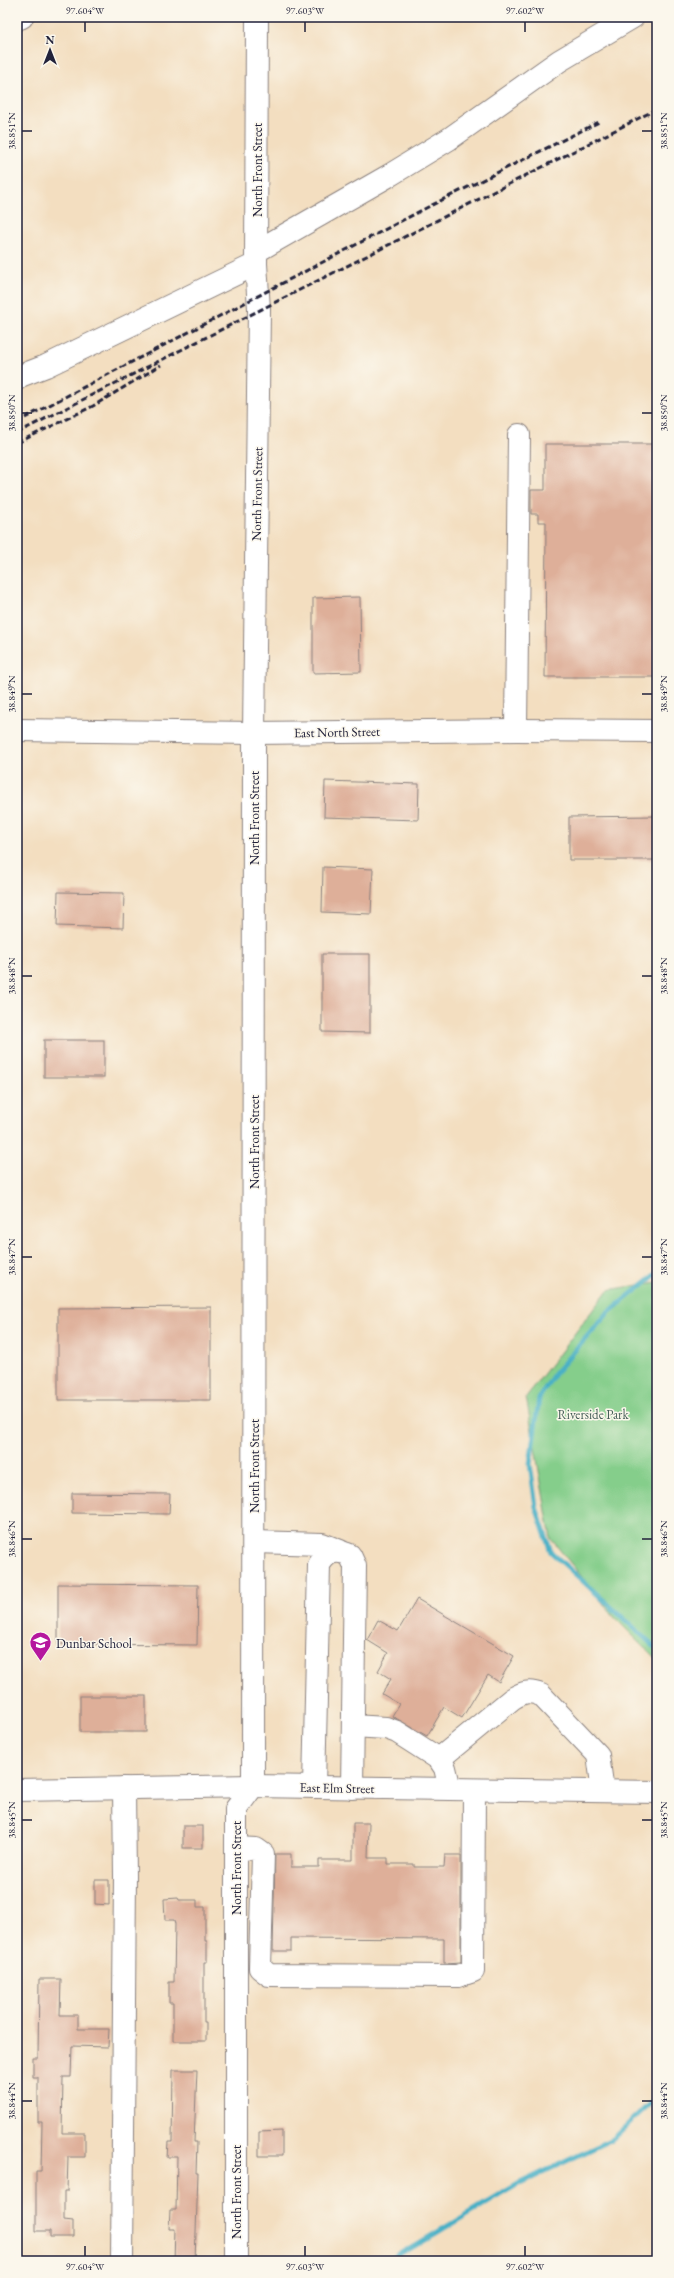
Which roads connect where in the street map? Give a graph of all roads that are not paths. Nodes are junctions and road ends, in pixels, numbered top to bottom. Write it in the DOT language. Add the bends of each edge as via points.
graph roads {
  1 [pos="22,17"];
  2 [pos="258,17"];
  3 [pos="633,17"];
  4 [pos="17,19"];
  5 [pos="257,257"];
  6 [pos="17,380"];
  7 [pos="519,435"];
  8 [pos="17,730"];
  9 [pos="516,730"];
  10 [pos="657,731"];
  11 [pos="254,733"];
  12 [pos="254,1542"];
  13 [pos="340,1551"];
  14 [pos="353,1726"];
  15 [pos="439,1759"];
  16 [pos="253,1786"];
  17 [pos="314,1787"];
  18 [pos="124,1788"];
  19 [pos="352,1788"];
  20 [pos="450,1789"];
  21 [pos="17,1790"];
  22 [pos="474,1790"];
  23 [pos="603,1791"];
  24 [pos="657,1792"];
  25 [pos="236,1848"];
  26 [pos="261,1933"];
  27 [pos="236,1934"];
  28 [pos="122,2261"];
  29 [pos="236,2261"];
  1 -- 4 [label="street"];
  2 -- 5 [label="street, North Front Street"];
  3 -- 5 [label="street" via="560,61 436,147"];
  5 -- 6 [label="street" via="46,366 20,376"];
  5 -- 11 [label="street, North Front Street" via="259,309"];
  7 -- 9 [label="street"];
  8 -- 11 [label="street, East North Street"];
  9 -- 10 [label="street, East North Street"];
  9 -- 11 [label="street, East North Street"];
  11 -- 12 [label="street, North Front Street"];
  12 -- 13 [label="street" via="322,1544"];
  12 -- 16 [label="street, North Front Street"];
  13 -- 14 [label="street" via="350,1555 355,1566"];
  13 -- 17 [label="street" via="332,1551 319,1565"];
  14 -- 15 [label="street" via="386,1728 397,1732"];
  14 -- 19 [label="street"];
  15 -- 20 [label="street" via="445,1768"];
  15 -- 23 [label="street" via="512,1699 532,1691 541,1695 598,1755"];
  16 -- 17 [label="street, East Elm Street"];
  16 -- 18 [label="street, East Elm Street"];
  16 -- 25 [label="street, North Front Street" via="236,1809"];
  17 -- 19 [label="street, East Elm Street"];
  18 -- 21 [label="street, East Elm Street"];
  18 -- 28 [label="street"];
  19 -- 20 [label="street, East Elm Street"];
  20 -- 22 [label="street, East Elm Street"];
  22 -- 23 [label="street, East Elm Street"];
  22 -- 26 [label="street" via="473,1971 458,1976 269,1975 260,1968"];
  23 -- 24 [label="street, East Elm Street"];
  25 -- 26 [label="street" via="256,1849 263,1854"];
  25 -- 27 [label="street, North Front Street"];
  26 -- 27 [label="street"];
  27 -- 29 [label="street, North Front Street"];
}
